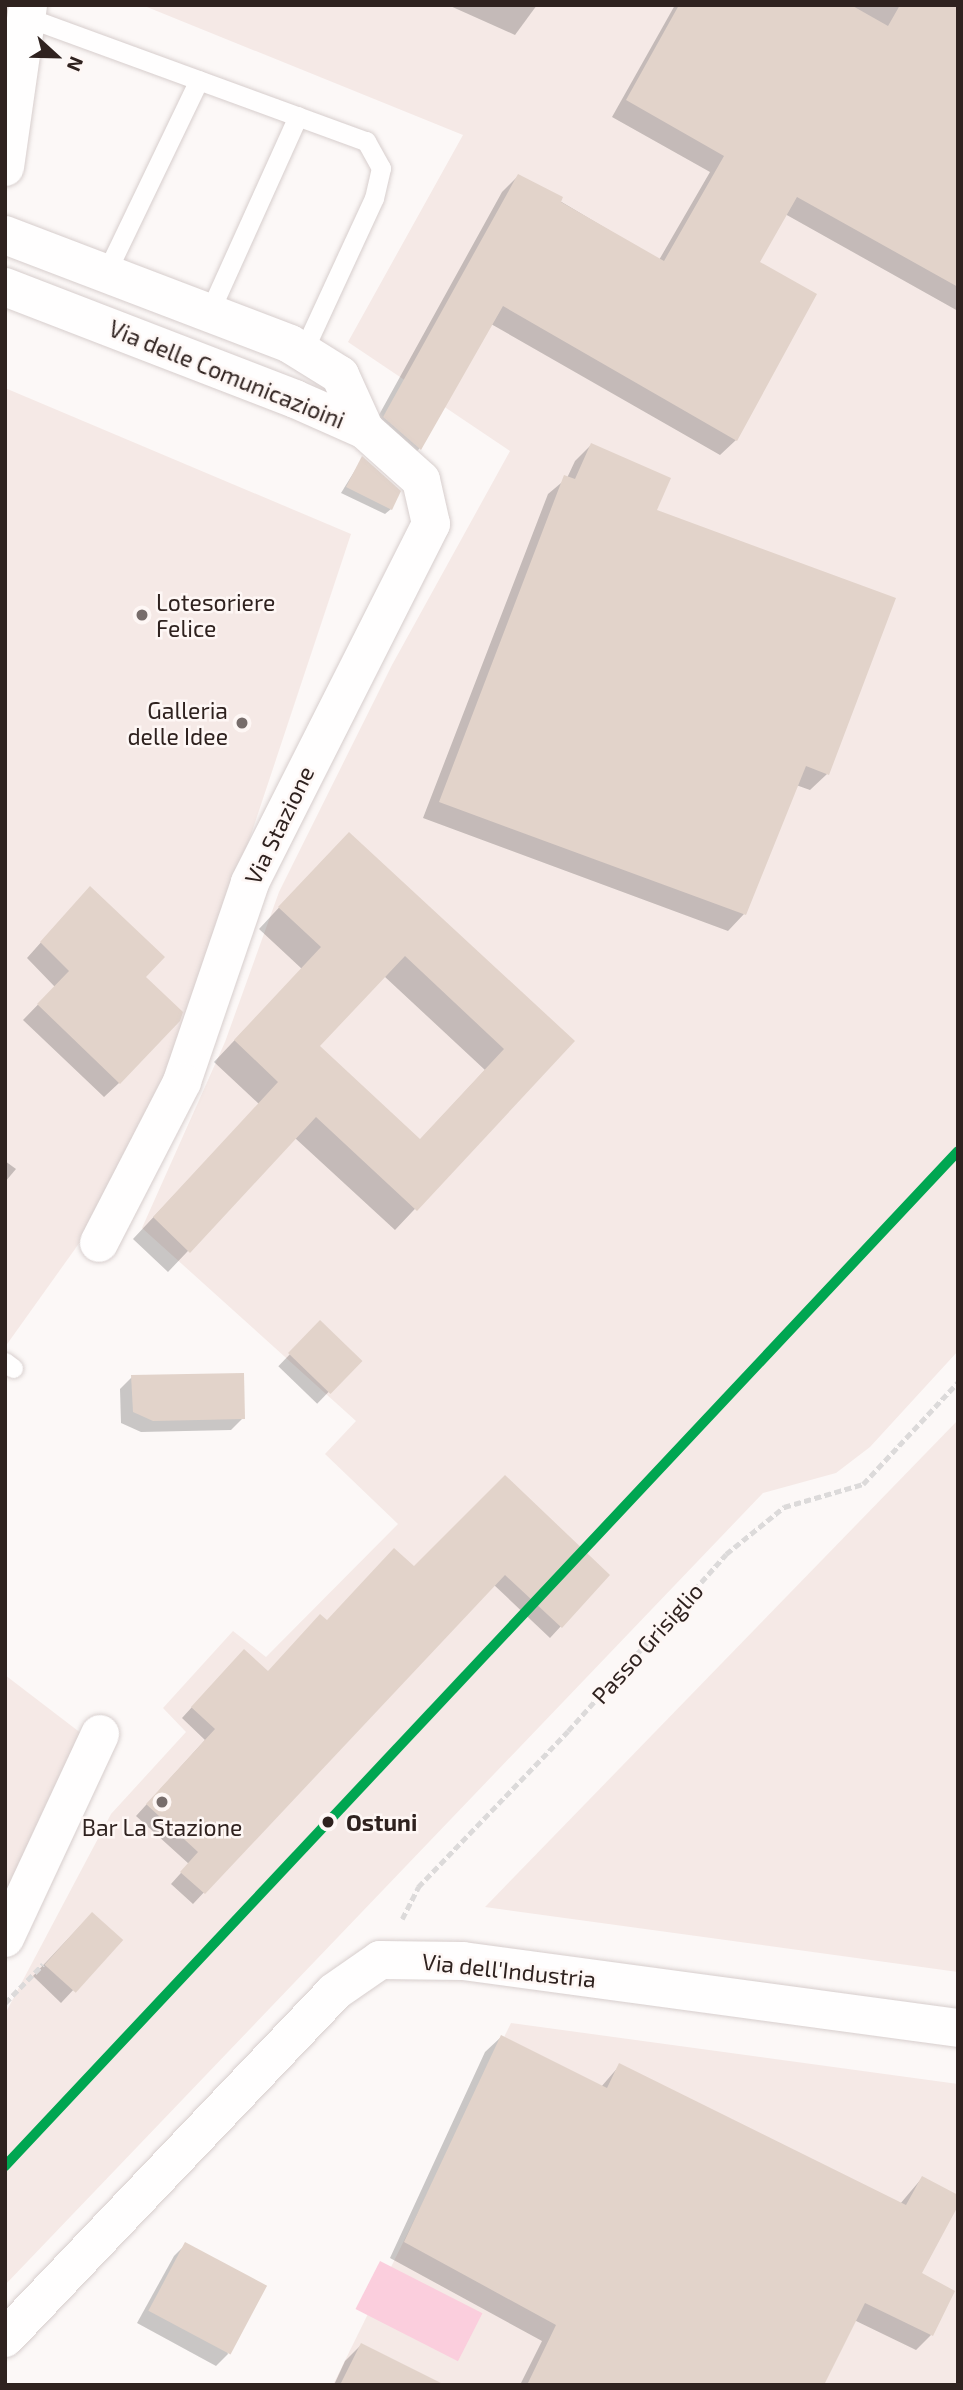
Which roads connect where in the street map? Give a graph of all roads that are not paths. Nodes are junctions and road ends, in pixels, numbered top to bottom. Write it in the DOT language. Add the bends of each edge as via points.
graph roads {
  1 [pos="28,12"];
  2 [pos="199,80"];
  3 [pos="298,116"];
  4 [pos="5,167"];
  5 [pos="5,234"];
  6 [pos="106,273"];
  7 [pos="5,287"];
  8 [pos="209,313"];
  9 [pos="303,352"];
  10 [pos="365,430"];
  11 [pos="99,1244"];
  12 [pos="100,1734"];
  13 [pos="5,1938"];
  14 [pos="958,2028"];
  15 [pos="5,2338"];
  1 -- 2 [label="lane"];
  1 -- 4 [label="street"];
  2 -- 3 [label="lane"];
  2 -- 6 [label="lane"];
  3 -- 8 [label="lane"];
  3 -- 9 [label="lane" via="366,141 381,168 374,198"];
  5 -- 6 [label="street, Via delle Comunicazioini"];
  6 -- 8 [label="street, Via delle Comunicazioini"];
  7 -- 10 [label="street, Via delle Comunicazioini"];
  8 -- 9 [label="street, Via delle Comunicazioini"];
  9 -- 10 [label="street, Via delle Comunicazioini" via="340,375"];
  10 -- 11 [label="street, Via Stazione" via="421,480 431,524 250,883 182,1082"];
  12 -- 13 [label="street"];
  14 -- 15 [label="street, Via dell'Industria" via="463,1961 380,1960 334,1992"];
}
